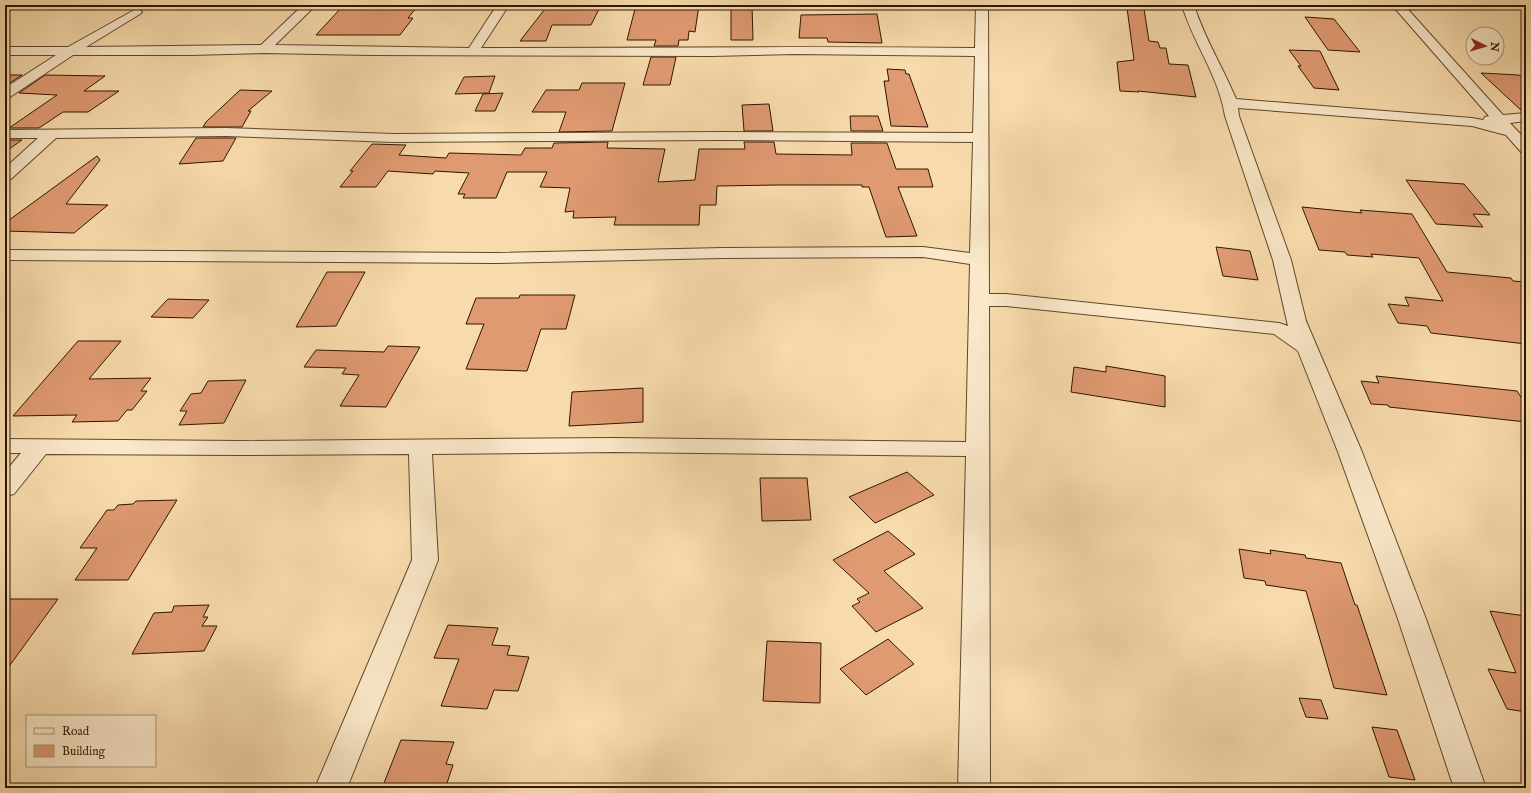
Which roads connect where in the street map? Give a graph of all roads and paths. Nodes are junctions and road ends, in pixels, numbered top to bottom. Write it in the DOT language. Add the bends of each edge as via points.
graph roads {
  1 [pos="310,5"];
  2 [pos="503,5"];
  3 [pos="982,5"];
  4 [pos="1188,5"];
  5 [pos="1398,5"];
  6 [pos="136,12"];
  7 [pos="264,49"];
  8 [pos="473,51"];
  9 [pos="5,52"];
  10 [pos="69,52"];
  11 [pos="981,52"];
  12 [pos="5,94"];
  13 [pos="1230,103"];
  14 [pos="1526,117"];
  15 [pos="1499,118"];
  16 [pos="1472,122"];
  17 [pos="1511,132"];
  18 [pos="53,133"];
  19 [pos="5,134"];
  20 [pos="980,138"];
  21 [pos="1526,149"];
  22 [pos="5,176"];
  23 [pos="5,255"];
  24 [pos="979,260"];
  25 [pos="979,300"];
  26 [pos="1288,325"];
  27 [pos="5,446"];
  28 [pos="40,446"];
  29 [pos="420,447"];
  30 [pos="978,449"];
  31 [pos="5,488"];
  32 [pos="331,788"];
  33 [pos="974,788"];
  34 [pos="1470,788"];
  1 -- 7 [label="street"];
  2 -- 8 [label="street"];
  3 -- 11 [label="street"];
  4 -- 13 [label="street"];
  5 -- 15 [label="street"];
  6 -- 10 [label="street"];
  7 -- 8 [label="street"];
  7 -- 10 [label="street"];
  8 -- 11 [label="street"];
  9 -- 10 [label="street"];
  10 -- 12 [label="street"];
  11 -- 20 [label="street"];
  13 -- 16 [label="street"];
  13 -- 26 [label="street" via="1232,116 1282,260"];
  14 -- 15 [label="street"];
  15 -- 16 [label="street"];
  15 -- 17 [label="street"];
  16 -- 17 [label="street"];
  17 -- 21 [label="street"];
  18 -- 19 [label="street"];
  18 -- 20 [label="street" via="226,132 394,138"];
  18 -- 22 [label="street"];
  20 -- 24 [label="street"];
  23 -- 24 [label="street" via="495,258 923,252"];
  24 -- 25 [label="street"];
  25 -- 26 [label="street" via="1006,300"];
  25 -- 30 [label="street"];
  26 -- 34 [label="street" via="1307,348 1350,452 1407,605"];
  27 -- 28 [label="street"];
  28 -- 29 [label="street"];
  28 -- 31 [label="street"];
  29 -- 30 [label="street" via="622,445"];
  29 -- 32 [label="street" via="424,560"];
  30 -- 33 [label="street"];
}
